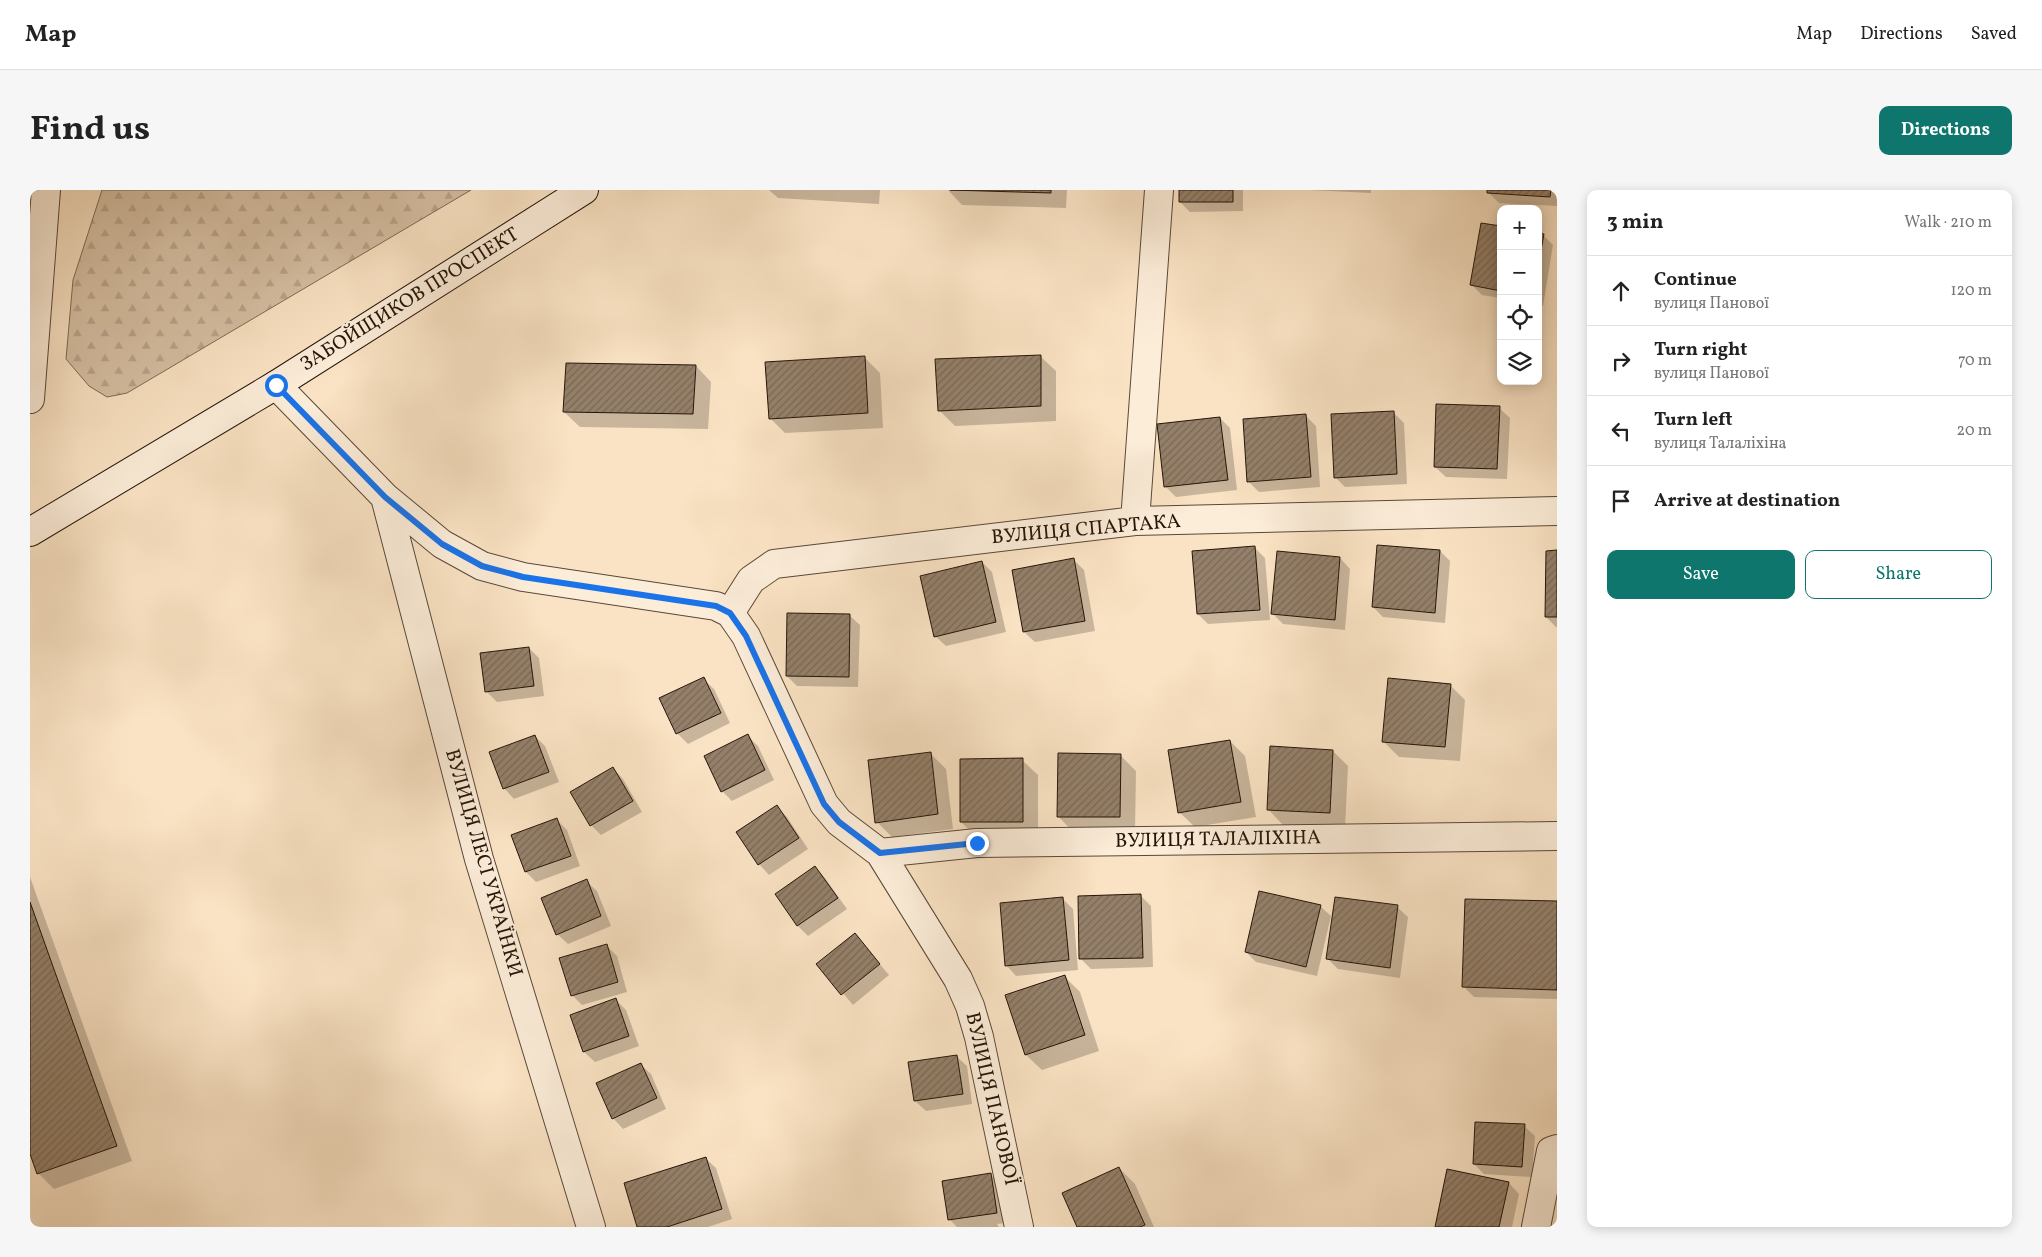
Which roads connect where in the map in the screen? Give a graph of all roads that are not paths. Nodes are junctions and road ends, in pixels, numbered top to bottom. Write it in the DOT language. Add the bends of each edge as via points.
graph roads {
  1 [pos="46,190"];
  2 [pos="584,190"];
  3 [pos="1159,190"];
  4 [pos="276,385"];
  5 [pos="30,399"];
  6 [pos="385,497"];
  7 [pos="1557,511"];
  8 [pos="1136,521"];
  9 [pos="30,532"];
  10 [pos="730,613"];
  11 [pos="1557,836"];
  12 [pos="880,853"];
  13 [pos="1557,1149"];
  14 [pos="591,1227"];
  15 [pos="1019,1227"];
  16 [pos="1536,1227"];
  1 -- 5 [label="street"];
  2 -- 4 [label="street, ЗАБОЙЩИКОВ ПРОСПЕКТ"];
  3 -- 8 [label="street"];
  4 -- 6 [label="street"];
  4 -- 9 [label="street, ЗАБОЙЩИКОВ ПРОСПЕКТ"];
  6 -- 10 [label="street" via="442,544 482,566 523,577 716,606"];
  6 -- 14 [label="street, ВУЛИЦЯ ЛЕСІ УКРАЇНКИ" via="480,859"];
  7 -- 8 [label="street, ВУЛИЦЯ СПАРТАКА"];
  8 -- 10 [label="street, ВУЛИЦЯ СПАРТАКА" via="774,564 751,580"];
  10 -- 12 [label="street, ВУЛИЦЯ ПАНОВОЇ" via="746,636 824,804 839,822"];
  11 -- 12 [label="street, ВУЛИЦЯ ТАЛАЛІХІНА" via="977,843"];
  12 -- 15 [label="street, ВУЛИЦЯ ПАНОВОЇ" via="958,979 970,1006"];
  13 -- 16 [label="street" via="1551,1151"];
}
